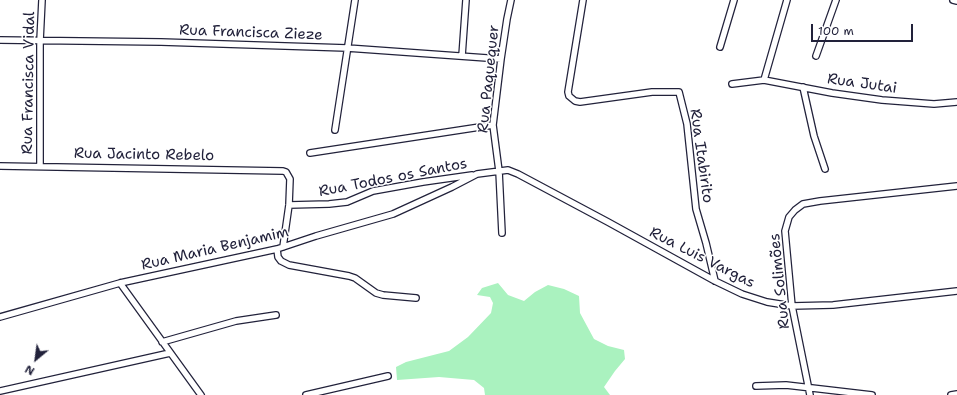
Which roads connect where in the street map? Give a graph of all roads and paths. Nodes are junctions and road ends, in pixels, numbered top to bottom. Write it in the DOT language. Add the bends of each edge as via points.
graph roads {
  1 [pos="42,0"];
  2 [pos="355,0"];
  3 [pos="466,0"];
  4 [pos="511,0"];
  5 [pos="583,0"];
  6 [pos="734,0"];
  7 [pos="787,0"];
  8 [pos="836,0"];
  9 [pos="953,0"];
  10 [pos="957,1"];
  11 [pos="0,40"];
  12 [pos="40,41"];
  13 [pos="720,47"];
  14 [pos="347,48"];
  15 [pos="462,56"];
  16 [pos="816,56"];
  17 [pos="501,58"];
  18 [pos="764,80"];
  19 [pos="732,84"];
  20 [pos="803,87"];
  21 [pos="957,102"];
  22 [pos="493,125"];
  23 [pos="335,130"];
  24 [pos="310,153"];
  25 [pos="0,166"];
  26 [pos="40,166"];
  27 [pos="825,169"];
  28 [pos="499,171"];
  29 [pos="476,174"];
  30 [pos="957,186"];
  31 [pos="289,205"];
  32 [pos="502,233"];
  33 [pos="280,248"];
  34 [pos="715,281"];
  35 [pos="120,283"];
  36 [pos="957,291"];
  37 [pos="416,298"];
  38 [pos="792,306"];
  39 [pos="276,315"];
  40 [pos="0,317"];
  41 [pos="162,342"];
  42 [pos="170,353"];
  43 [pos="388,376"];
  44 [pos="756,386"];
  45 [pos="809,388"];
  46 [pos="0,391"];
  47 [pos="957,394"];
  48 [pos="201,395"];
  49 [pos="306,395"];
  50 [pos="810,395"];
  51 [pos="872,395"];
  52 [pos="951,395"];
  1 -- 12 [label="street, Rua Francisca Vidal"];
  2 -- 14 [label="street"];
  3 -- 15 [label="street"];
  4 -- 17 [label="street, Rua Paquequer"];
  5 -- 34 [label="street, Rua Itabirito" via="568,92 572,100 580,102 652,92 679,92 687,124 696,209"];
  6 -- 13 [label="street"];
  7 -- 18 [label="street"];
  8 -- 16 [label="street"];
  9 -- 10 [label="street"];
  11 -- 12 [label="street, Rua Francisca Zieze"];
  12 -- 14 [label="street, Rua Francisca Zieze"];
  12 -- 26 [label="street, Rua Francisca Vidal"];
  14 -- 15 [label="street, Rua Francisca Zieze"];
  14 -- 23 [label="street"];
  15 -- 17 [label="street, Rua Francisca Zieze"];
  17 -- 22 [label="street, Rua Paquequer"];
  18 -- 19 [label="street, Rua Jutai"];
  18 -- 20 [label="street, Rua Jutai"];
  20 -- 21 [label="street, Rua Jutai" via="882,100 934,104"];
  20 -- 27 [label="street" via="814,136"];
  22 -- 24 [label="street"];
  22 -- 28 [label="street, Rua Paquequer"];
  25 -- 26 [label="street, Rua Jacinto Rebelo"];
  26 -- 31 [label="street, Rua Jacinto Rebelo" via="279,170 286,172 290,179"];
  28 -- 29 [label="street, Rua Maria Benjamim"];
  28 -- 32 [label="street, Rua Paquequer"];
  28 -- 34 [label="street, Rua Luis Vargas" via="508,170 518,174"];
  29 -- 31 [label="street, Rua Todos os Santos" via="372,192 348,202"];
  29 -- 33 [label="street, Rua Maria Benjamim" via="393,214"];
  30 -- 38 [label="street, Rua Solimões" via="803,204 789,217 785,231"];
  31 -- 33 [label="street"];
  33 -- 35 [label="street, Rua Maria Benjamim"];
  33 -- 37 [label="street" via="281,261 289,265 349,276 383,295"];
  34 -- 38 [label="street, Rua Luis Vargas" via="754,298"];
  35 -- 40 [label="street, Rua Maria Benjamim"];
  35 -- 41 [label="street"];
  36 -- 38 [label="street, Rua Luis Vargas" via="832,305"];
  38 -- 45 [label="street, Rua Solimões"];
  39 -- 41 [label="street" via="236,321"];
  41 -- 42 [label="street"];
  42 -- 46 [label="street"];
  42 -- 48 [label="street"];
  43 -- 49 [label="street"];
  44 -- 45 [label="street" via="786,385"];
  45 -- 50 [label="street, Rua Solimões"];
  45 -- 51 [label="street"];
  47 -- 52 [label="street"];
}
